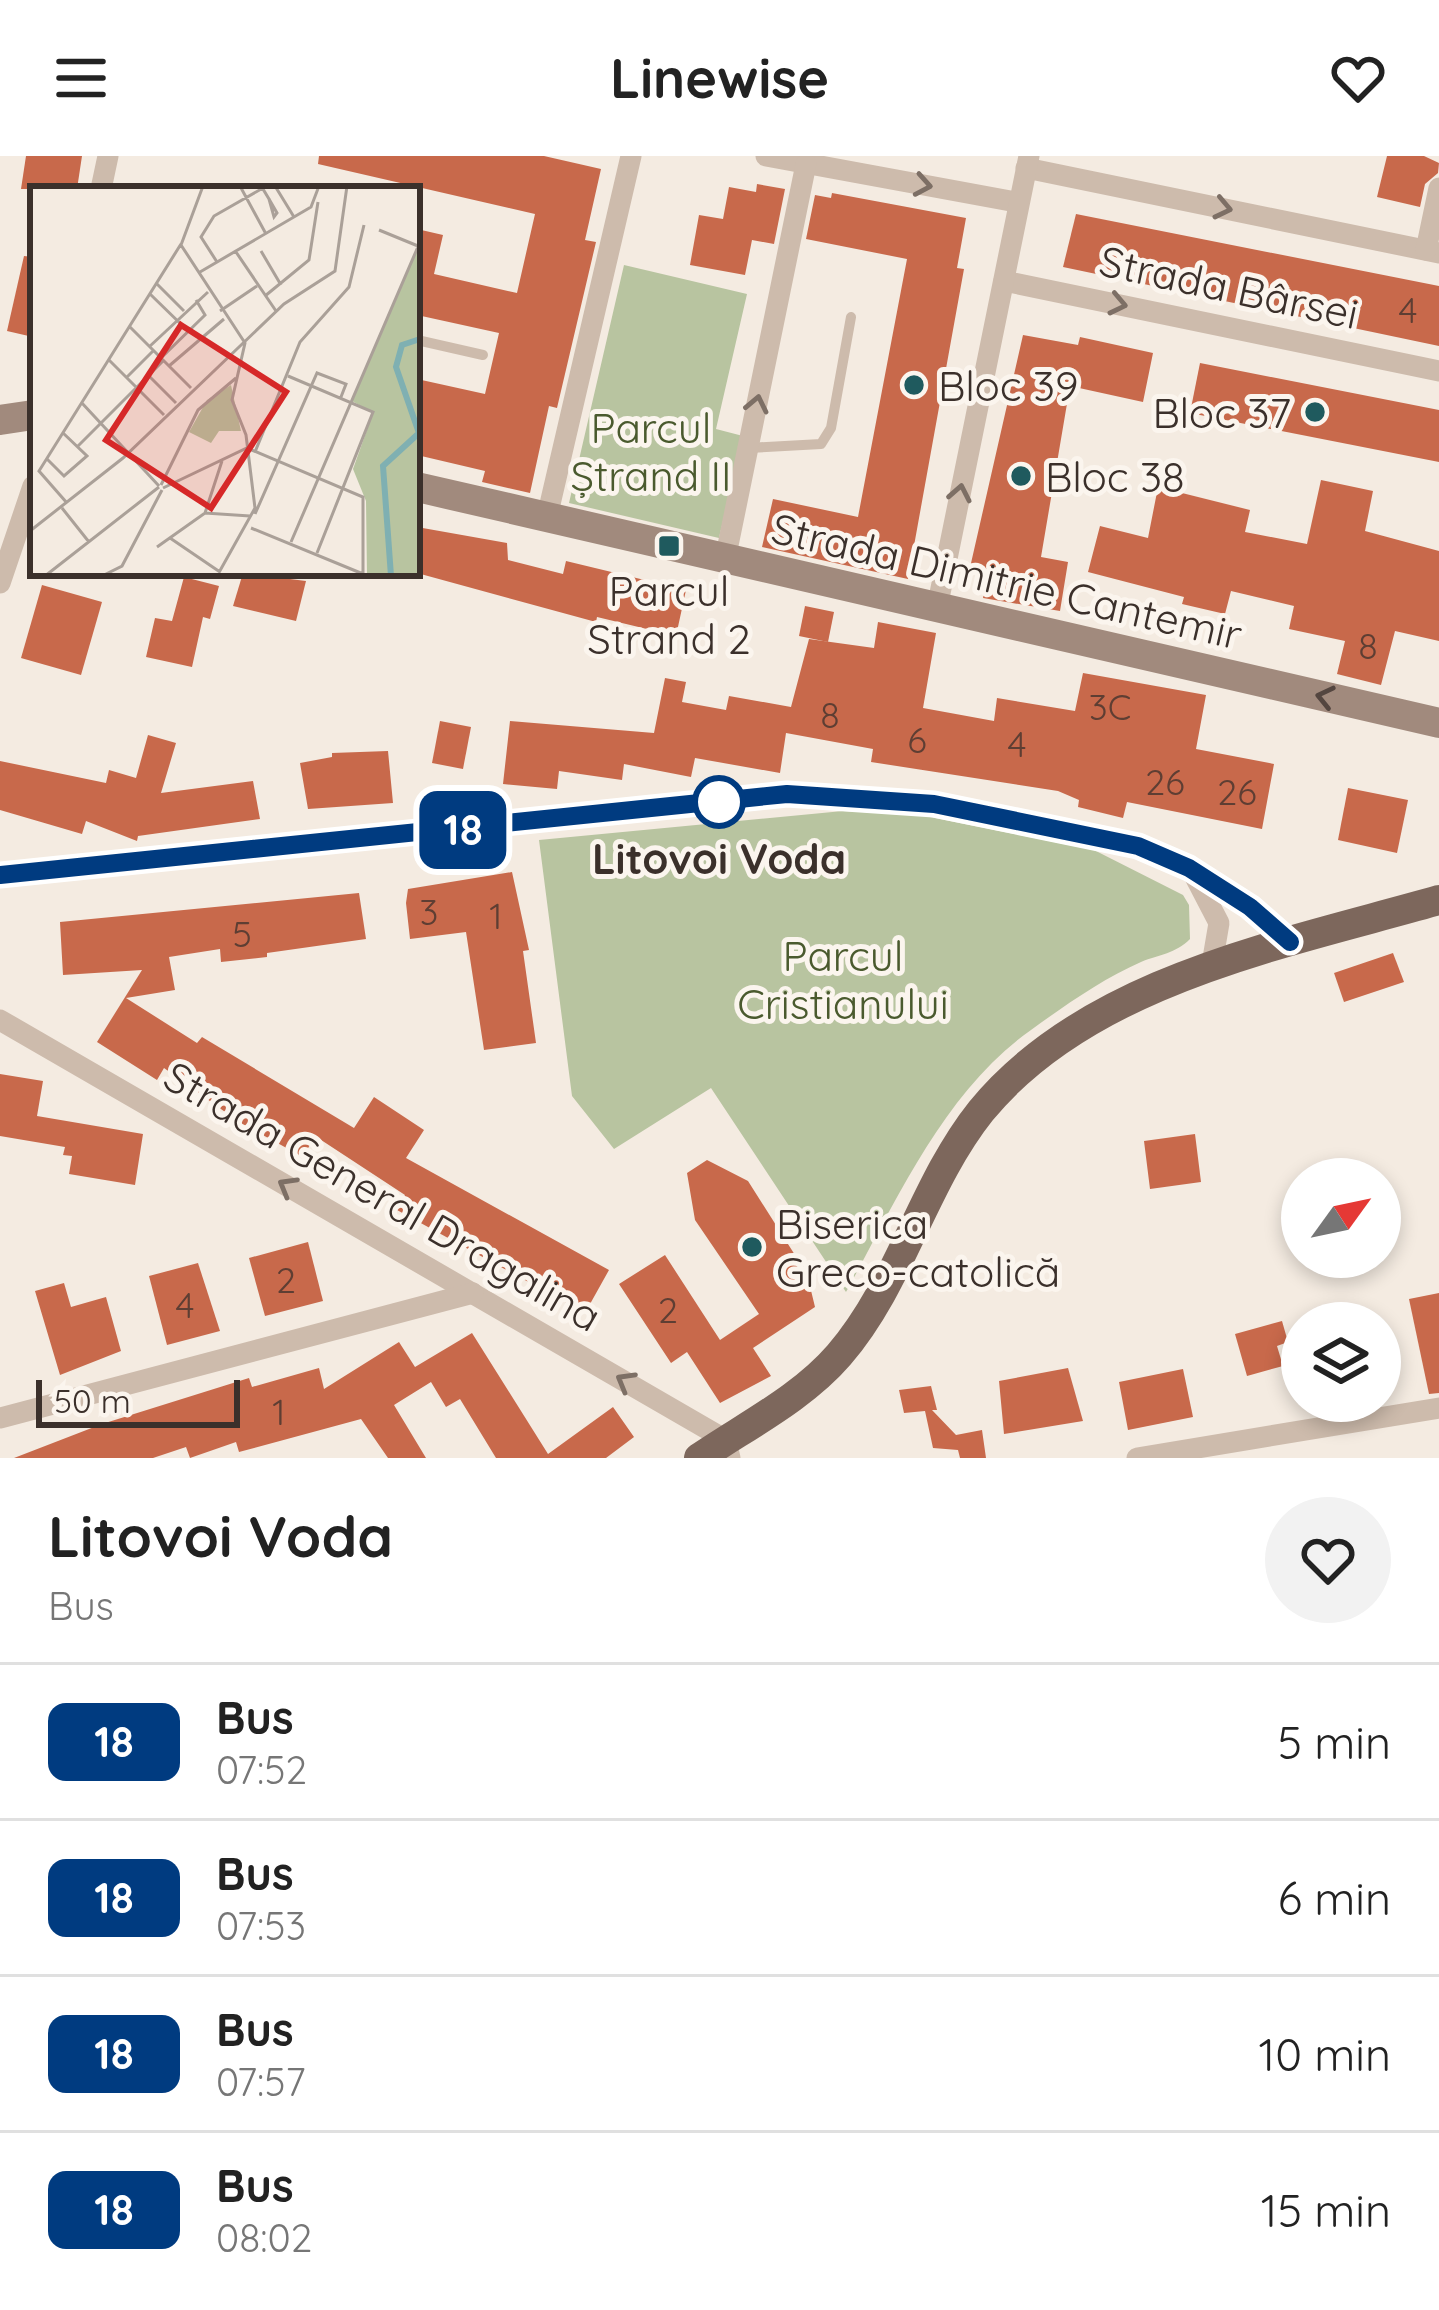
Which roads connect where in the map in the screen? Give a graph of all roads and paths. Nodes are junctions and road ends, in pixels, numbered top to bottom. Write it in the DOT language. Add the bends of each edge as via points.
graph roads {
  1 [pos="107,156"];
  2 [pos="631,156"];
  3 [pos="766,156"];
  4 [pos="1028,162"];
  5 [pos="806,164"];
  6 [pos="102,186"];
  7 [pos="1439,188"];
  8 [pos="1016,202"];
  9 [pos="1432,252"];
  10 [pos="1004,281"];
  11 [pos="851,317"];
  12 [pos="420,341"];
  13 [pos="483,355"];
  14 [pos="1439,371"];
  15 [pos="30,415"];
  16 [pos="0,420"];
  17 [pos="748,448"];
  18 [pos="420,488"];
  19 [pos="30,495"];
  20 [pos="547,518"];
  21 [pos="725,560"];
  22 [pos="0,583"];
  23 [pos="937,608"];
  24 [pos="1439,723"];
  25 [pos="1189,868"];
  26 [pos="0,875"];
  27 [pos="1439,900"];
  28 [pos="1290,942"];
  29 [pos="1211,970"];
  30 [pos="0,1020"];
  31 [pos="473,1293"];
  32 [pos="1439,1408"];
  33 [pos="0,1418"];
  34 [pos="728,1449"];
  35 [pos="699,1458"];
  36 [pos="1137,1458"];
  1 -- 6 [label="street"];
  2 -- 20 [label="street"];
  3 -- 5 [label="street"];
  4 -- 8 [label="street"];
  4 -- 9 [label="street, one-way"];
  5 -- 8 [label="street, one-way"];
  17 -- 5 [label="street, one-way"];
  7 -- 9 [label="street"];
  8 -- 10 [label="street"];
  10 -- 14 [label="street, Strada Bârsei, one-way"];
  23 -- 10 [label="street, one-way"];
  11 -- 17 [label="lane" via="831,428 821,444"];
  12 -- 13 [label="lane"];
  15 -- 16 [label="street"];
  17 -- 21 [label="street"];
  18 -- 20 [label="street, Strada Dimitrie Cantemir"];
  19 -- 22 [label="street"];
  20 -- 21 [label="street, Strada Dimitrie Cantemir"];
  21 -- 23 [label="street, Strada Dimitrie Cantemir"];
  24 -- 23 [label="street, Strada Dimitrie Cantemir, one-way"];
  25 -- 26 [label="street" via="1138,846 934,804 787,794"];
  25 -- 28 [label="street"];
  25 -- 29 [label="street" via="1219,923"];
  27 -- 28 [label="main road"];
  28 -- 29 [label="main road"];
  29 -- 34 [label="main road" via="1119,1006 1023,1069 946,1161 884,1286 839,1355"];
  31 -- 30 [label="street, Strada General Dragalina, one-way"];
  31 -- 33 [label="street"];
  34 -- 31 [label="street, Strada General Dragalina, one-way"];
  32 -- 36 [label="street"];
  34 -- 35 [label="main road"];
}
